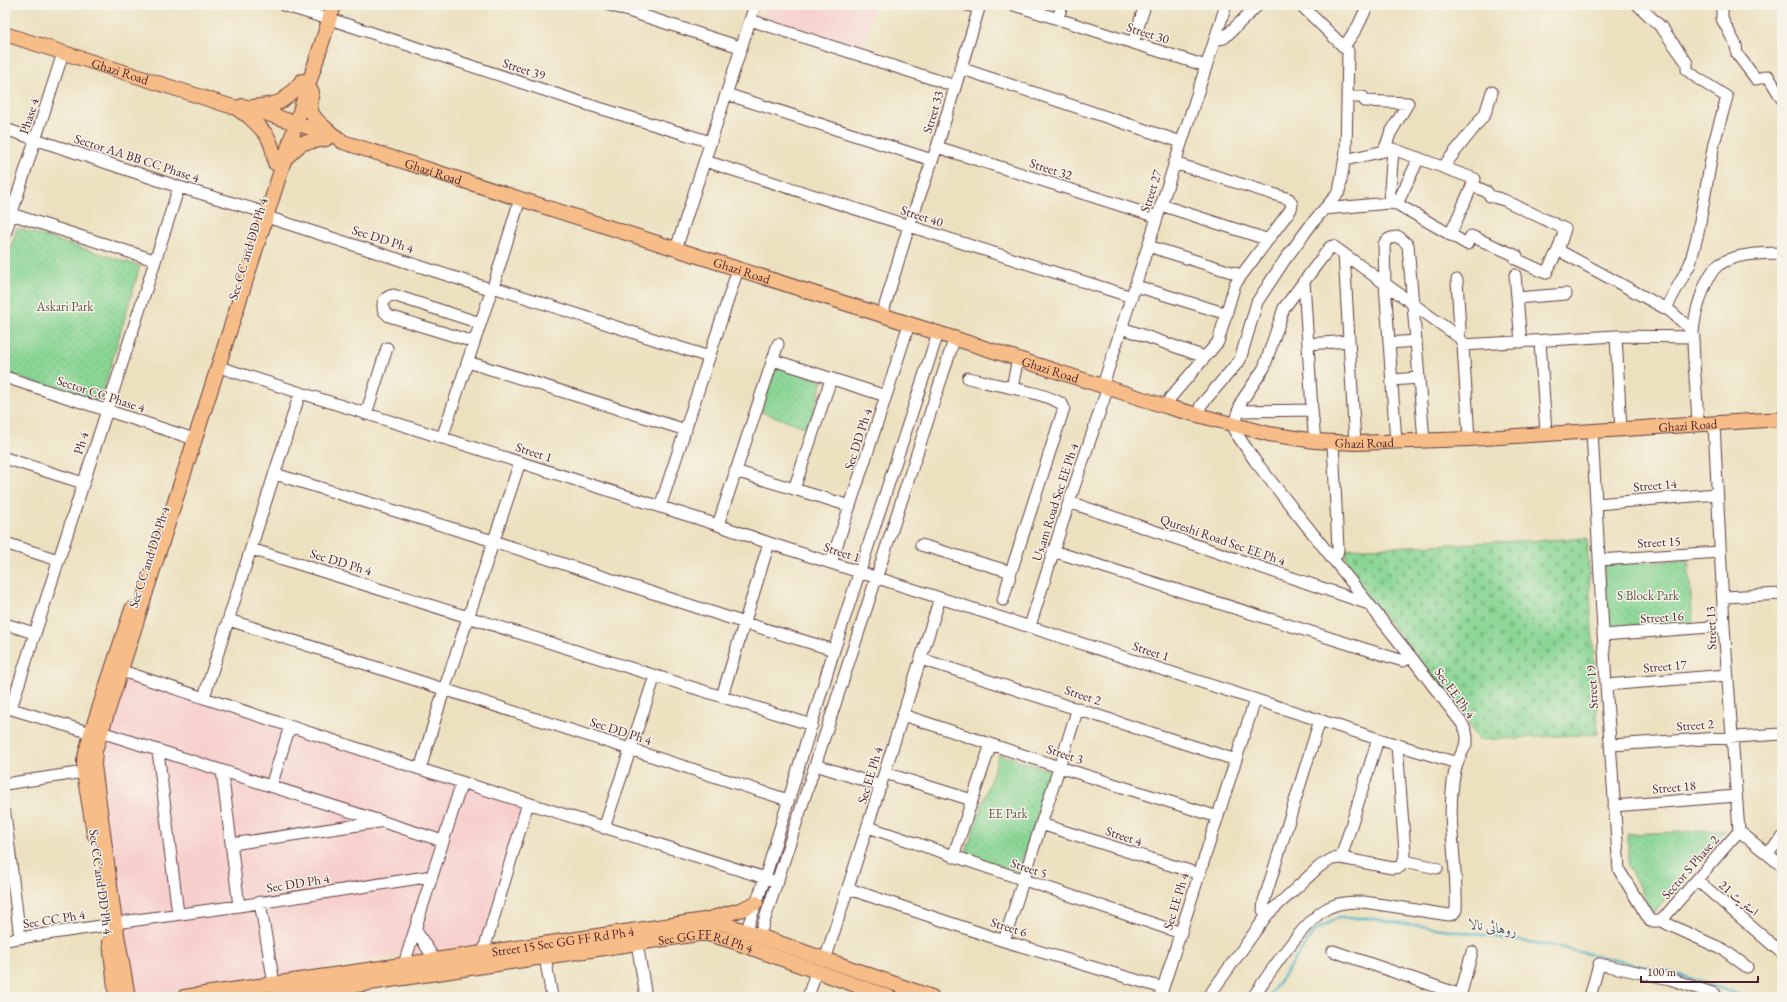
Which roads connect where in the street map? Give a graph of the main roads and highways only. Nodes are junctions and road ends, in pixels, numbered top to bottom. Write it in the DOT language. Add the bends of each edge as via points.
graph roads {
  1 [pos="334,5"];
  2 [pos="326,14"];
  3 [pos="5,34"];
  4 [pos="306,81"];
  5 [pos="243,110"];
  6 [pos="291,125"];
  7 [pos="335,139"];
  8 [pos="280,161"];
  9 [pos="264,214"];
  10 [pos="1782,419"];
  11 [pos="96,732"];
  12 [pos="756,903"];
  13 [pos="705,920"];
  14 [pos="112,924"];
  15 [pos="439,964"];
  16 [pos="275,990"];
  17 [pos="239,993"];
  18 [pos="116,997"];
  19 [pos="128,997"];
  20 [pos="184,997"];
  21 [pos="890,997"];
  22 [pos="932,997"];
  1 -- 2 [label="main road, Sec CC and DD Ph 4"];
  2 -- 4 [label="main road, Sec CC and DD Ph 4"];
  3 -- 5 [label="main road, Ghazi Road"];
  4 -- 5 [label="main road" via="278,104"];
  4 -- 6 [label="main road, Sec CC and DD Ph 4"];
  4 -- 7 [label="main road" via="314,87 310,102 311,112"];
  5 -- 6 [label="main road, Ghazi Road"];
  5 -- 8 [label="main road" via="265,132"];
  6 -- 7 [label="main road, Ghazi Road"];
  6 -- 8 [label="main road, Sec CC and DD Ph 4"];
  7 -- 8 [label="main road" via="302,143"];
  7 -- 10 [label="main road, Ghazi Road" via="1168,407 1269,434 1315,441 1396,442"];
  8 -- 9 [label="main road, Sec CC and DD Ph 4"];
  9 -- 11 [label="main road, Sec CC and DD Ph 4" via="188,437"];
  9 -- 11 [label="main road, Sec CC and DD Ph 4" via="219,367 122,671"];
  11 -- 14 [label="main road, Sec CC and DD Ph 4" via="94,765"];
  11 -- 14 [label="main road, Sec CC and DD Ph 4" via="84,761 84,772"];
  12 -- 13 [label="main road"];
  13 -- 15 [label="main road, Street 15 Sec GG FF Rd Ph 4" via="483,953"];
  13 -- 22 [label="main road, Street 15 Sec GG FF Rd Ph 4" via="725,924"];
  14 -- 18 [label="main road, Sec CC and DD Ph 4"];
  14 -- 19 [label="main road, Sec CC and DD Ph 4"];
  15 -- 16 [label="main road, Sec GG FF Rd Ph 4"];
  15 -- 16 [label="main road, Street 15 Sec GG FF Rd Ph 4" via="404,964"];
  15 -- 21 [label="main road, Sec GG FF Rd Ph 4" via="545,957 708,934"];
  16 -- 17 [label="main road, Street 15 Sec GG FF Rd Ph 4"];
  17 -- 20 [label="main road, Street 15 Sec GG FF Rd Ph 4"];
}
